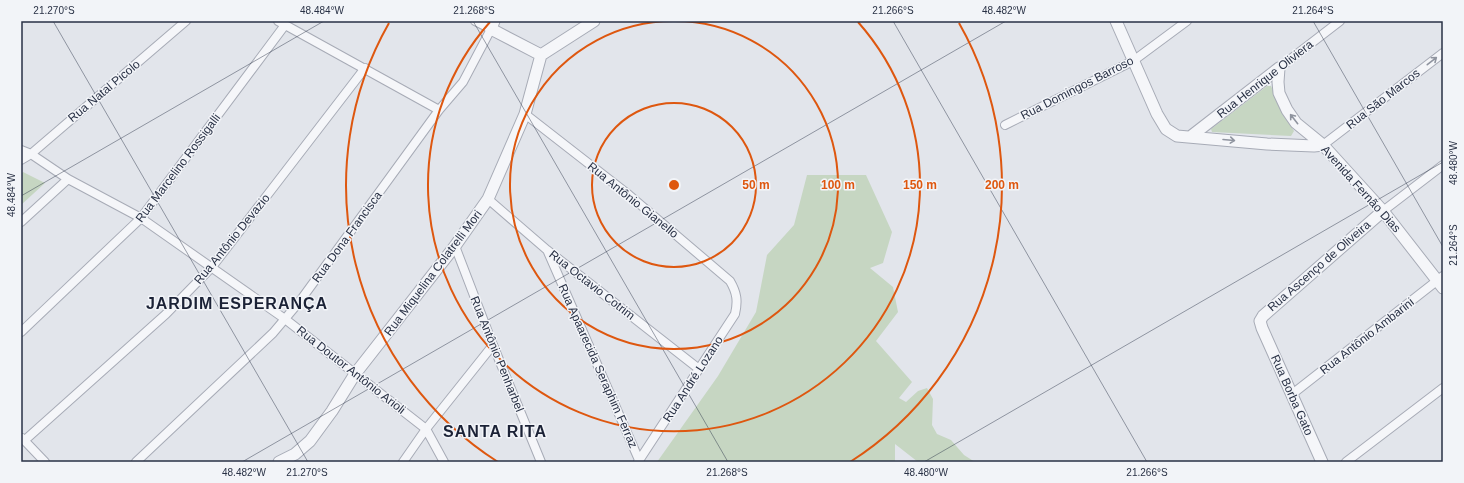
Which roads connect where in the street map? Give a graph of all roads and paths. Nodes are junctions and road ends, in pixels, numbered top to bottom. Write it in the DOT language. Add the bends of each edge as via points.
graph roads {
  1 [pos="186,21"];
  2 [pos="475,21"];
  3 [pos="594,21"];
  4 [pos="1116,21"];
  5 [pos="1187,21"];
  6 [pos="1340,21"];
  7 [pos="282,23"];
  8 [pos="492,25"];
  9 [pos="1443,53"];
  10 [pos="541,55"];
  11 [pos="1133,62"];
  12 [pos="365,68"];
  13 [pos="1279,68"];
  14 [pos="439,110"];
  15 [pos="525,114"];
  16 [pos="1005,125"];
  17 [pos="1190,137"];
  18 [pos="1323,145"];
  19 [pos="21,150"];
  20 [pos="31,154"];
  21 [pos="21,160"];
  22 [pos="1443,165"];
  23 [pos="68,179"];
  24 [pos="488,199"];
  25 [pos="1383,211"];
  26 [pos="141,218"];
  27 [pos="21,222"];
  28 [pos="454,246"];
  29 [pos="547,250"];
  30 [pos="212,267"];
  31 [pos="1441,281"];
  32 [pos="736,292"];
  33 [pos="285,319"];
  34 [pos="1262,328"];
  35 [pos="21,332"];
  36 [pos="493,345"];
  37 [pos="699,369"];
  38 [pos="356,374"];
  39 [pos="1443,388"];
  40 [pos="1291,395"];
  41 [pos="426,429"];
  42 [pos="23,438"];
  43 [pos="294,458"];
  44 [pos="638,461"];
  45 [pos="45,462"];
  46 [pos="136,462"];
  47 [pos="279,462"];
  48 [pos="403,462"];
  49 [pos="444,462"];
  50 [pos="541,462"];
  51 [pos="1322,462"];
  52 [pos="1346,462"];
  1 -- 20 [label="street, Rua Natal Picolo"];
  2 -- 8 [label="street"];
  3 -- 10 [label="street"];
  4 -- 11 [label="street"];
  5 -- 11 [label="street, Rua Domingos Barroso"];
  6 -- 13 [label="street, Rua Henrique Oliviera"];
  7 -- 12 [label="street"];
  7 -- 26 [label="street, Rua Marcelino Rossigalli"];
  8 -- 10 [label="street"];
  8 -- 14 [label="street, Rua Dona Francisca" via="463,82"];
  18 -- 9 [label="street, Rua São Marcos, one-way"];
  10 -- 15 [label="street, Rua Miquelina Colatrelli Mori"];
  11 -- 16 [label="street, Rua Domingos Barroso"];
  11 -- 17 [label="street" via="1166,130 1178,136"];
  12 -- 14 [label="street"];
  12 -- 30 [label="street, Rua Antônio Devazio"];
  13 -- 17 [label="street, Rua Henrique Oliviera"];
  18 -- 13 [label="street, Avenida Fernão Dias, one-way" via="1307,134 1287,110 1280,93"];
  14 -- 33 [label="street, Rua Dona Francisca"];
  15 -- 24 [label="street, Rua Miquelina Colatrelli Mori"];
  15 -- 32 [label="street, Rua Antônio Gianello" via="629,195 730,281"];
  17 -- 18 [label="street, one-way" via="1268,144"];
  18 -- 25 [label="street, Avenida Fernão Dias"];
  19 -- 20 [label="street, Rua Doutor Antônio Arioli"];
  20 -- 21 [label="street, Rua Natal Picolo"];
  20 -- 23 [label="street, Rua Doutor Antônio Arioli"];
  22 -- 25 [label="street, Rua Ascenço de Oliveira"];
  23 -- 26 [label="street, Rua Doutor Antônio Arioli"];
  23 -- 27 [label="street"];
  24 -- 28 [label="street, Rua Miquelina Colatrelli Mori"];
  24 -- 29 [label="street, Rua Octavio Cotrim"];
  25 -- 31 [label="street, Avenida Fernão Dias"];
  25 -- 34 [label="street, Rua Ascenço de Oliveira" via="1263,316 1260,321"];
  26 -- 30 [label="street, Rua Doutor Antônio Arioli"];
  26 -- 35 [label="street, Rua Marcelino Rossigalli"];
  28 -- 36 [label="street, Rua Antônio Penharbel"];
  28 -- 38 [label="street, Rua Miquelina Colatrelli Mori"];
  29 -- 37 [label="street, Rua Octavio Cotrim"];
  29 -- 44 [label="street, Rua Apaarecida Seraphim Ferraz"];
  30 -- 33 [label="street, Rua Doutor Antônio Arioli"];
  30 -- 42 [label="street, Rua Antônio Devazio" via="166,314"];
  31 -- 40 [label="street, Rua Antônio Ambarini"];
  32 -- 37 [label="street, Rua André Lozano" via="735,314"];
  33 -- 38 [label="street, Rua Doutor Antônio Arioli"];
  33 -- 46 [label="street, Rua Dona Francisca" via="254,353"];
  34 -- 40 [label="street, Rua Borba Gato"];
  36 -- 41 [label="street"];
  36 -- 50 [label="street, Rua Antônio Penharbel"];
  37 -- 44 [label="street, Rua André Lozano"];
  38 -- 41 [label="street, Rua Doutor Antônio Arioli"];
  38 -- 43 [label="street, Rua Miquelina Colatrelli Mori" via="332,412"];
  39 -- 52 [label="street"];
  40 -- 51 [label="street, Rua Borba Gato"];
  41 -- 48 [label="street"];
  41 -- 49 [label="street, Rua Doutor Antônio Arioli"];
  42 -- 45 [label="street"];
  43 -- 47 [label="street, Rua Miquelina Colatrelli Mori"];
}
